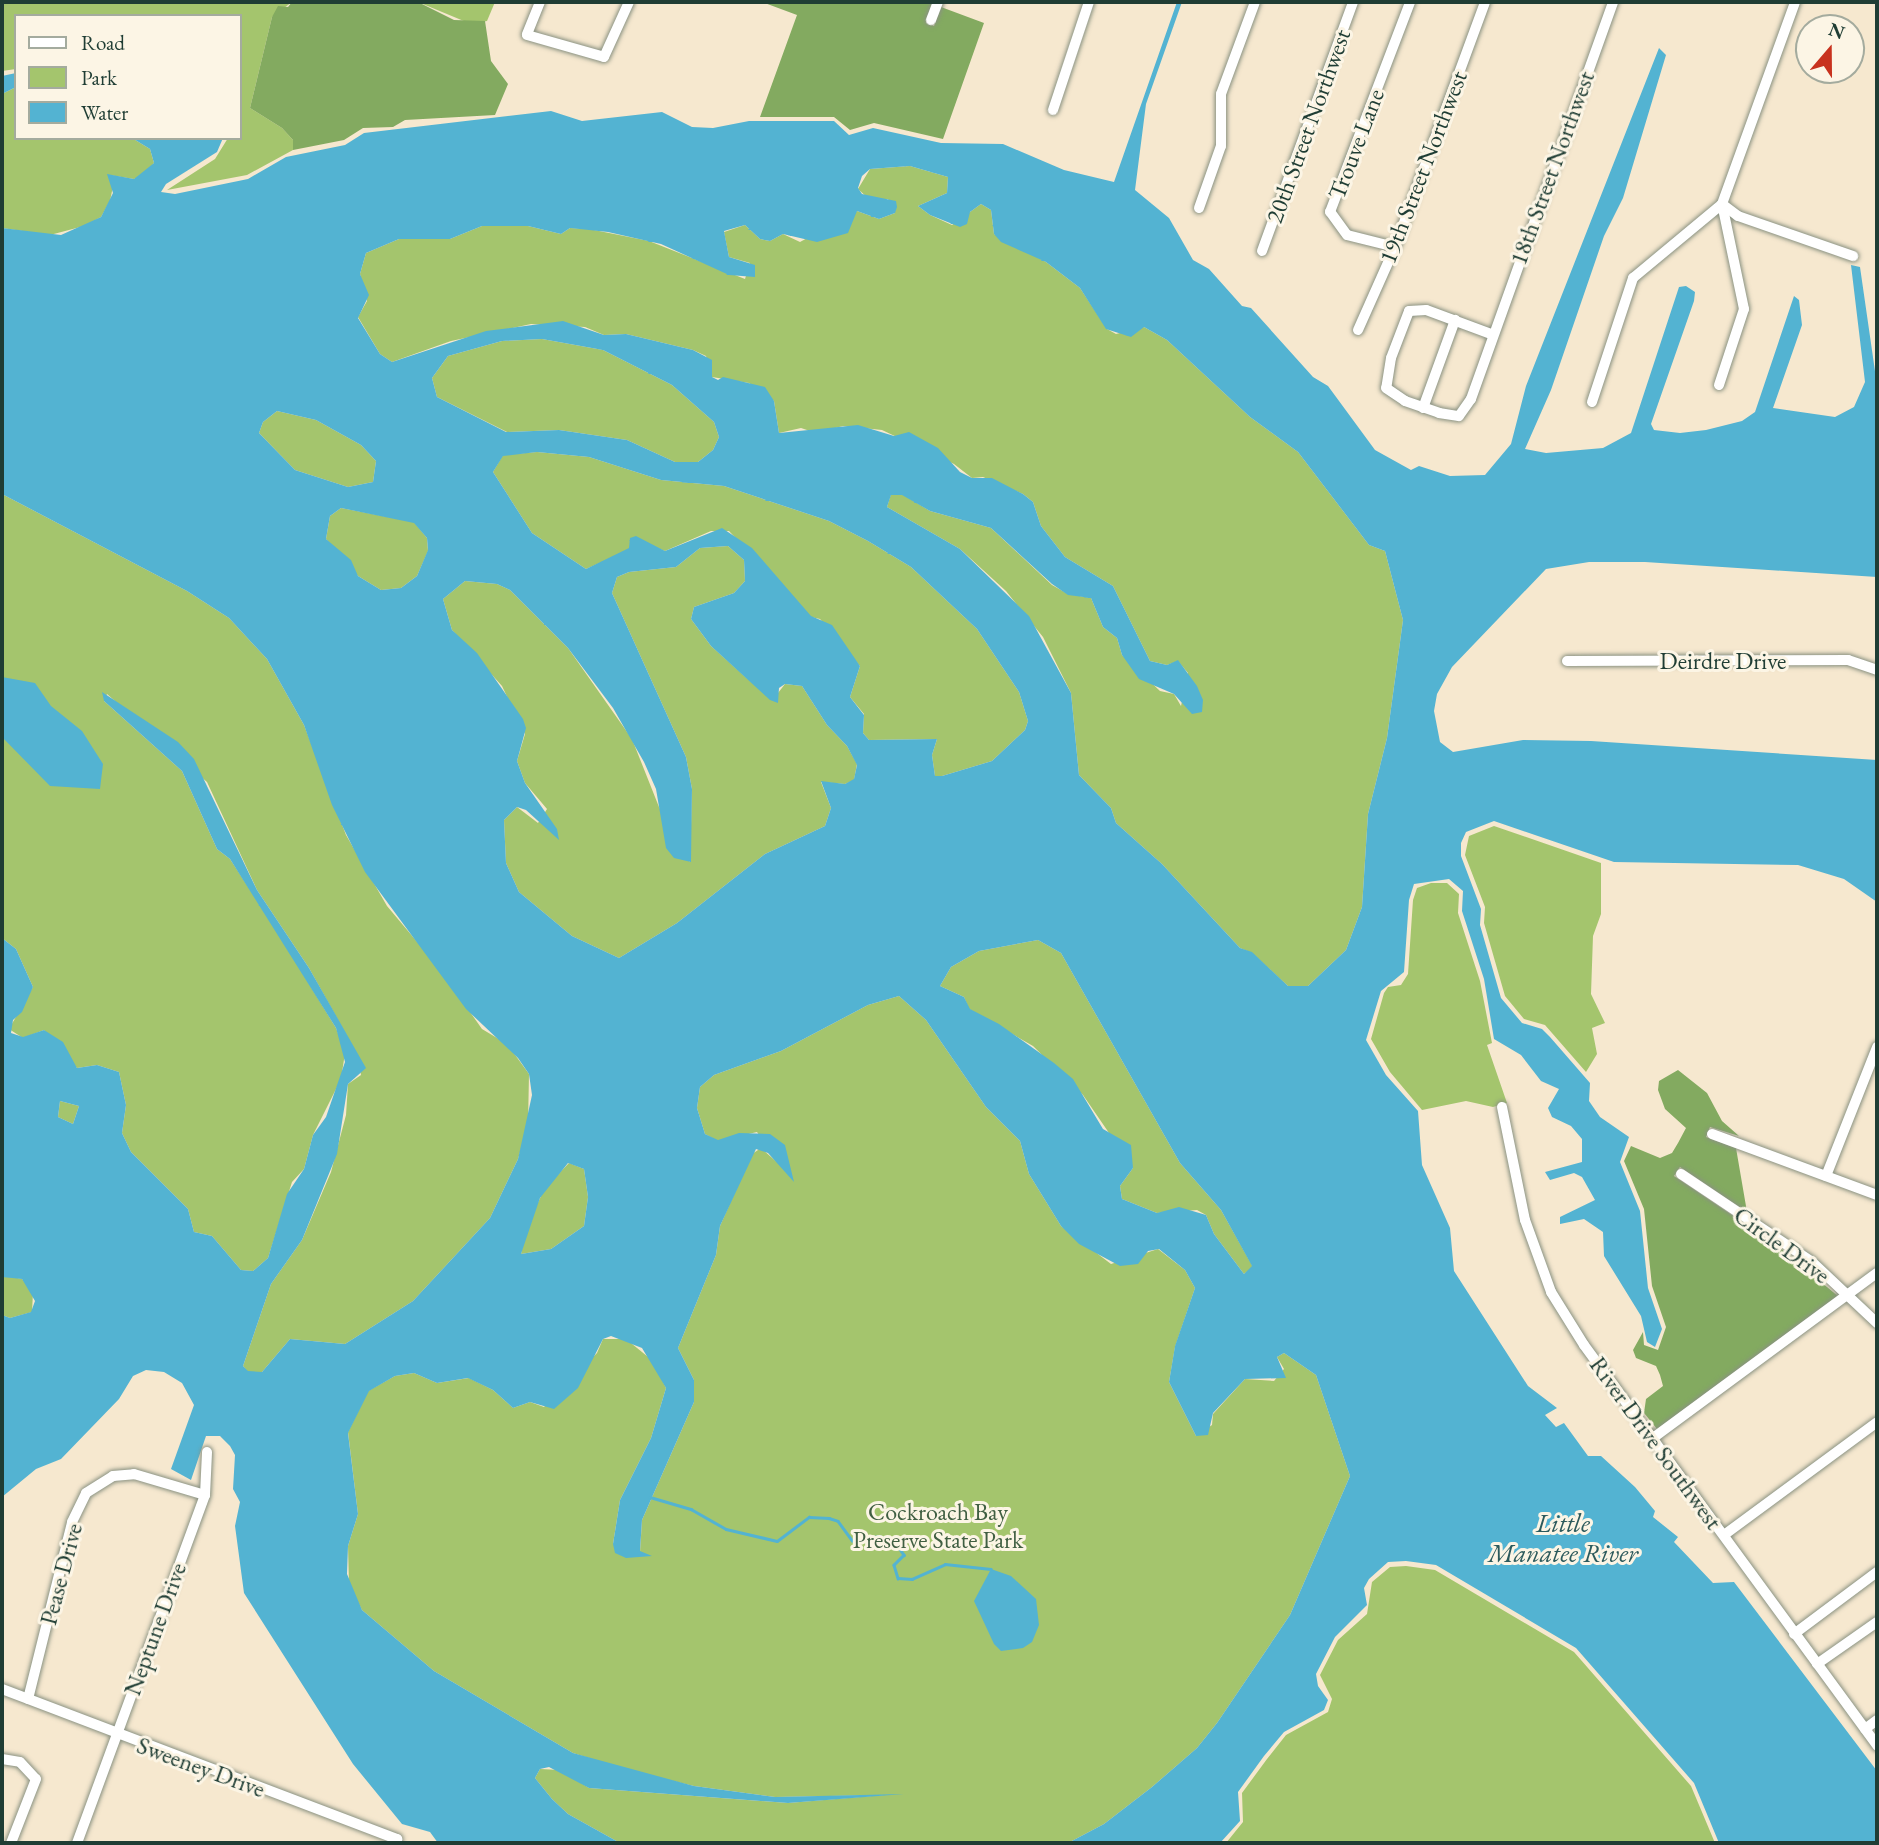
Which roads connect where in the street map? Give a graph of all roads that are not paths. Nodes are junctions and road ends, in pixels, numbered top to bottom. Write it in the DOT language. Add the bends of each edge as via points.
graph roads {
  1 [pos="540,2"];
  2 [pos="629,2"];
  3 [pos="938,2"];
  4 [pos="1088,2"];
  5 [pos="1255,2"];
  6 [pos="1353,2"];
  7 [pos="1410,2"];
  8 [pos="1485,2"];
  9 [pos="1613,2"];
  10 [pos="1794,2"];
  11 [pos="931,20"];
  12 [pos="1053,110"];
  13 [pos="1722,204"];
  14 [pos="1199,208"];
  15 [pos="1395,247"];
  16 [pos="1262,251"];
  17 [pos="1853,256"];
  18 [pos="1455,320"];
  19 [pos="1358,330"];
  20 [pos="1491,334"];
  21 [pos="1719,385"];
  22 [pos="1592,402"];
  23 [pos="1423,408"];
  24 [pos="1567,662"];
  25 [pos="1877,670"];
  26 [pos="1877,1047"];
  27 [pos="1502,1107"];
  28 [pos="1712,1134"];
  29 [pos="1681,1174"];
  30 [pos="1826,1176"];
  31 [pos="1877,1195"];
  32 [pos="1877,1272"];
  33 [pos="1849,1295"];
  34 [pos="1877,1323"];
  35 [pos="1877,1422"];
  36 [pos="1653,1438"];
  37 [pos="207,1452"];
  38 [pos="205,1495"];
  39 [pos="1724,1535"];
  40 [pos="1877,1572"];
  41 [pos="1877,1622"];
  42 [pos="1794,1634"];
  43 [pos="1818,1664"];
  44 [pos="2,1689"];
  45 [pos="28,1699"];
  46 [pos="1877,1720"];
  47 [pos="1865,1729"];
  48 [pos="116,1735"];
  49 [pos="1877,1746"];
  50 [pos="2,1759"];
  51 [pos="11,1843"];
  52 [pos="77,1843"];
  53 [pos="396,1843"];
  1 -- 2 [label="street" via="527,35 604,57"];
  3 -- 11 [label="street"];
  4 -- 12 [label="street"];
  5 -- 14 [label="street" via="1221,94 1221,146"];
  6 -- 16 [label="street, 20th Street Northwest"];
  7 -- 15 [label="street, Trouve Lane" via="1330,212 1347,235"];
  8 -- 15 [label="street, 19th Street Northwest"];
  9 -- 20 [label="street, 18th Street Northwest"];
  10 -- 13 [label="street"];
  13 -- 17 [label="street" via="1738,216"];
  13 -- 21 [label="street" via="1744,309"];
  13 -- 22 [label="street" via="1633,278"];
  15 -- 19 [label="street, 19th Street Northwest"];
  18 -- 20 [label="street"];
  18 -- 23 [label="street"];
  18 -- 23 [label="street" via="1426,310 1409,312 1391,358 1387,388"];
  20 -- 23 [label="street, 18th Street Northwest" via="1471,399 1459,415"];
  24 -- 25 [label="street, Deirdre Drive" via="1848,660"];
  26 -- 30 [label="street"];
  27 -- 36 [label="street, River Drive Southwest" via="1525,1220 1551,1292"];
  28 -- 30 [label="street"];
  29 -- 33 [label="street, Circle Drive" via="1811,1261"];
  30 -- 31 [label="street"];
  32 -- 33 [label="street"];
  33 -- 34 [label="street, Circle Drive"];
  33 -- 36 [label="street"];
  35 -- 39 [label="street"];
  36 -- 39 [label="street, River Drive Southwest"];
  37 -- 38 [label="street, Neptune Drive"];
  38 -- 45 [label="street, Pease Drive" via="134,1474 113,1476 86,1493 72,1522"];
  38 -- 48 [label="street, Neptune Drive"];
  39 -- 42 [label="street, River Drive Southwest"];
  40 -- 42 [label="street"];
  41 -- 43 [label="street"];
  42 -- 43 [label="street, River Drive Southwest"];
  43 -- 47 [label="street, River Drive Southwest"];
  44 -- 45 [label="street, Sweeney Drive"];
  45 -- 48 [label="street, Sweeney Drive"];
  46 -- 47 [label="street"];
  47 -- 49 [label="street, River Drive Southwest"];
  48 -- 52 [label="street, Neptune Drive"];
  48 -- 53 [label="street, Sweeney Drive" via="397,1839"];
  50 -- 51 [label="street" via="20,1762 36,1779"];
}
